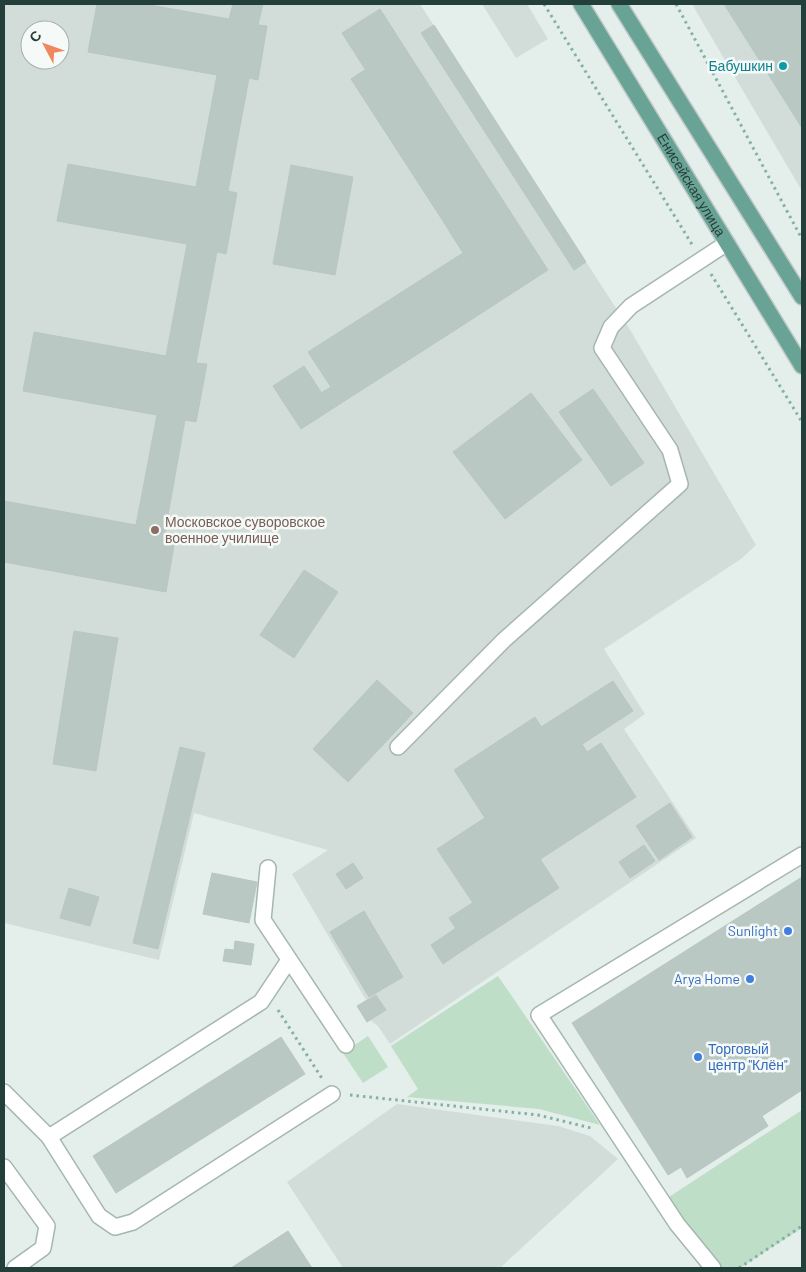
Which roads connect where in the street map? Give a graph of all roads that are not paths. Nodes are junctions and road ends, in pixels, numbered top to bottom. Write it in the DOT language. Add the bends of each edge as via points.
graph roads {
  1 [pos="580,4"];
  2 [pos="619,4"];
  3 [pos="727,242"];
  4 [pos="802,297"];
  5 [pos="802,366"];
  6 [pos="398,747"];
  7 [pos="802,854"];
  8 [pos="268,868"];
  9 [pos="289,960"];
  10 [pos="346,1045"];
  11 [pos="4,1092"];
  12 [pos="332,1094"];
  13 [pos="49,1137"];
  14 [pos="4,1166"];
  15 [pos="15,1268"];
  16 [pos="713,1268"];
  1 -- 3 [label="main road, Енисейская улица"];
  2 -- 4 [label="main road"];
  3 -- 5 [label="main road, Енисейская улица"];
  3 -- 6 [label="lane" via="631,306 611,327 602,348 670,450 680,484 504,640"];
  7 -- 16 [label="lane" via="540,1015 677,1224"];
  8 -- 9 [label="lane" via="263,920"];
  9 -- 10 [label="lane"];
  9 -- 13 [label="lane" via="261,1002"];
  11 -- 13 [label="lane"];
  12 -- 13 [label="lane" via="133,1222 115,1226 99,1216"];
  14 -- 15 [label="lane" via="48,1226 43,1248"];
}
